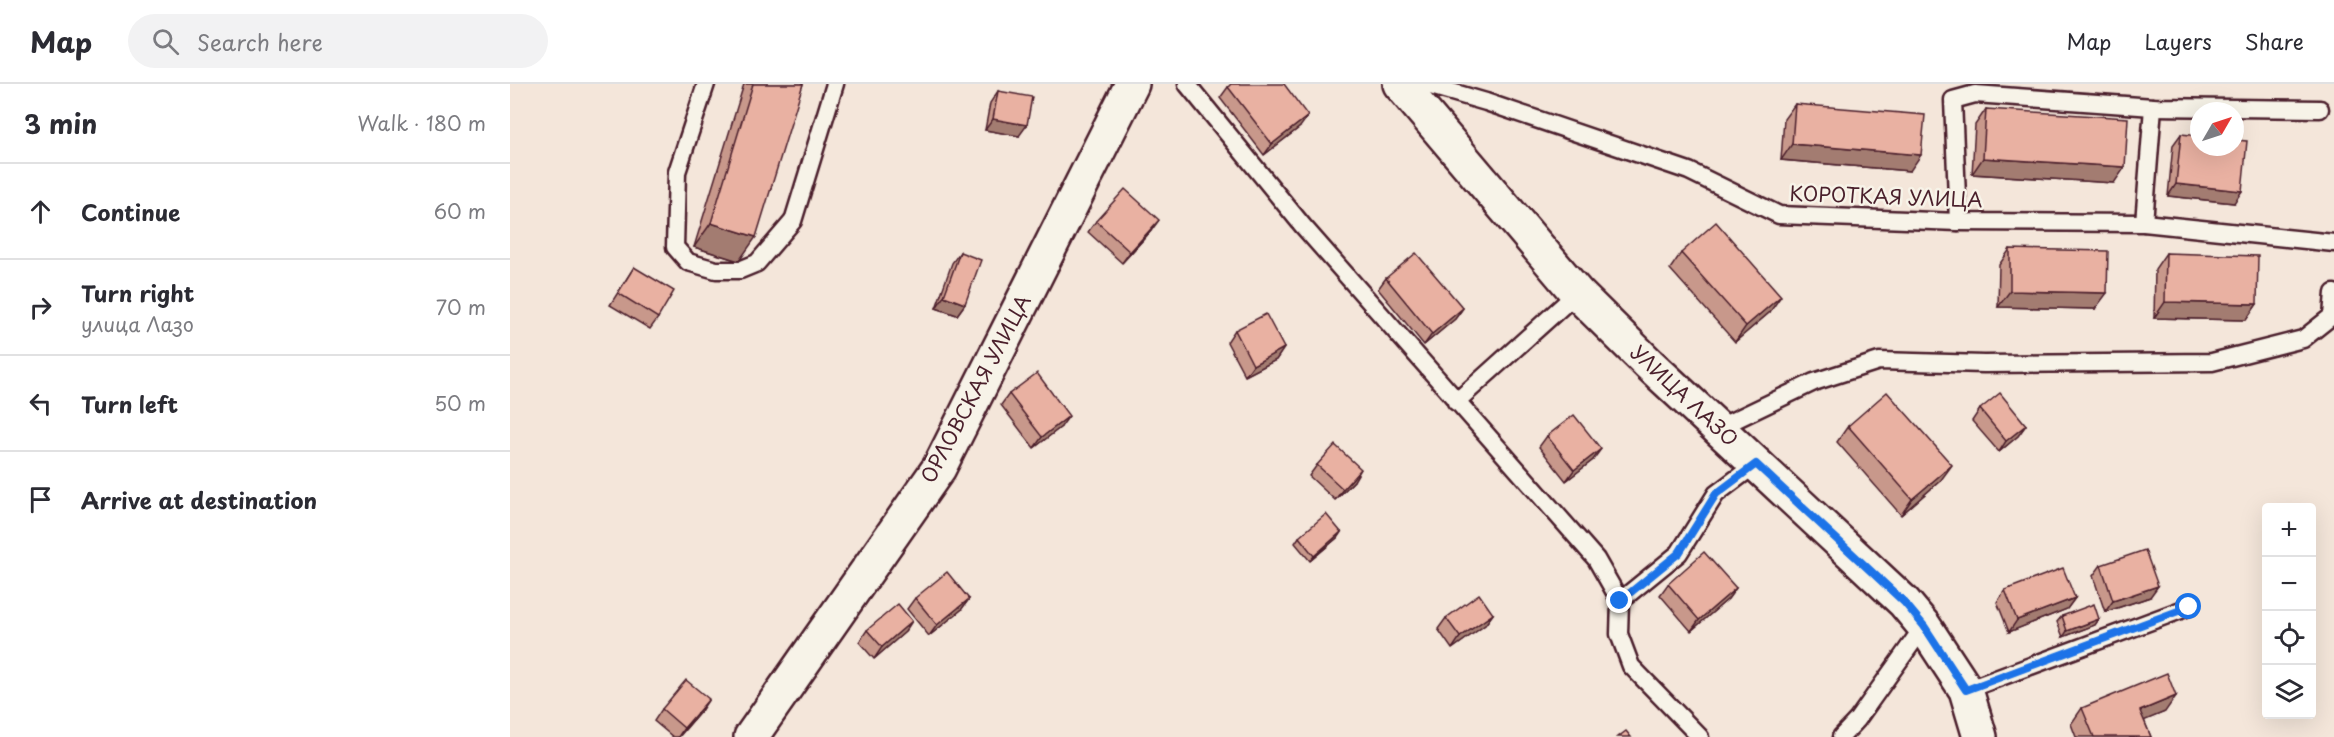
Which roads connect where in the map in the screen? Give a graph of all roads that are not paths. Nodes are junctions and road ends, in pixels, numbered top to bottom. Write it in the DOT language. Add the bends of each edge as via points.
graph roads {
  1 [pos="706,84"];
  2 [pos="835,84"];
  3 [pos="1132,84"];
  4 [pos="1187,84"];
  5 [pos="1400,84"];
  6 [pos="1424,84"];
  7 [pos="2153,107"];
  8 [pos="2319,109"];
  9 [pos="1958,222"];
  10 [pos="2144,224"];
  11 [pos="2334,243"];
  12 [pos="1577,293"];
  13 [pos="2334,293"];
  14 [pos="1456,402"];
  15 [pos="1718,428"];
  16 [pos="1756,464"];
  17 [pos="1620,601"];
  18 [pos="2189,607"];
  19 [pos="1924,626"];
  20 [pos="1966,690"];
  21 [pos="751,737"];
  22 [pos="1700,737"];
  23 [pos="1841,737"];
  24 [pos="1980,737"];
  1 -- 2 [label="lane" via="677,171 675,247 688,261 716,270 740,270 757,263 792,221"];
  3 -- 21 [label="street, ОРЛОВСКАЯ УЛИЦА" via="939,468"];
  4 -- 14 [label="lane" via="1303,226"];
  5 -- 12 [label="street, УЛИЦА ЛАЗО"];
  6 -- 9 [label="lane, КОРОТКАЯ УЛИЦА" via="1689,171 1779,215"];
  7 -- 8 [label="lane"];
  7 -- 9 [label="lane" via="1975,94 1953,100"];
  7 -- 10 [label="lane"];
  9 -- 10 [label="lane, КОРОТКАЯ УЛИЦА"];
  10 -- 11 [label="lane, КОРОТКАЯ УЛИЦА"];
  12 -- 14 [label="lane"];
  12 -- 15 [label="street, УЛИЦА ЛАЗО"];
  13 -- 15 [label="lane" via="2332,316 2303,339 2212,362 1879,361 1814,382"];
  14 -- 17 [label="lane" via="1596,559"];
  15 -- 16 [label="street, УЛИЦА ЛАЗО"];
  16 -- 17 [label="lane" via="1716,494 1679,553"];
  16 -- 19 [label="street, УЛИЦА ЛАЗО" via="1904,602"];
  17 -- 22 [label="lane" via="1619,634 1631,666"];
  18 -- 20 [label="lane"];
  19 -- 20 [label="street, УЛИЦА ЛАЗО"];
  19 -- 23 [label="lane"];
  20 -- 24 [label="street, УЛИЦА ЛАЗО"];
}
